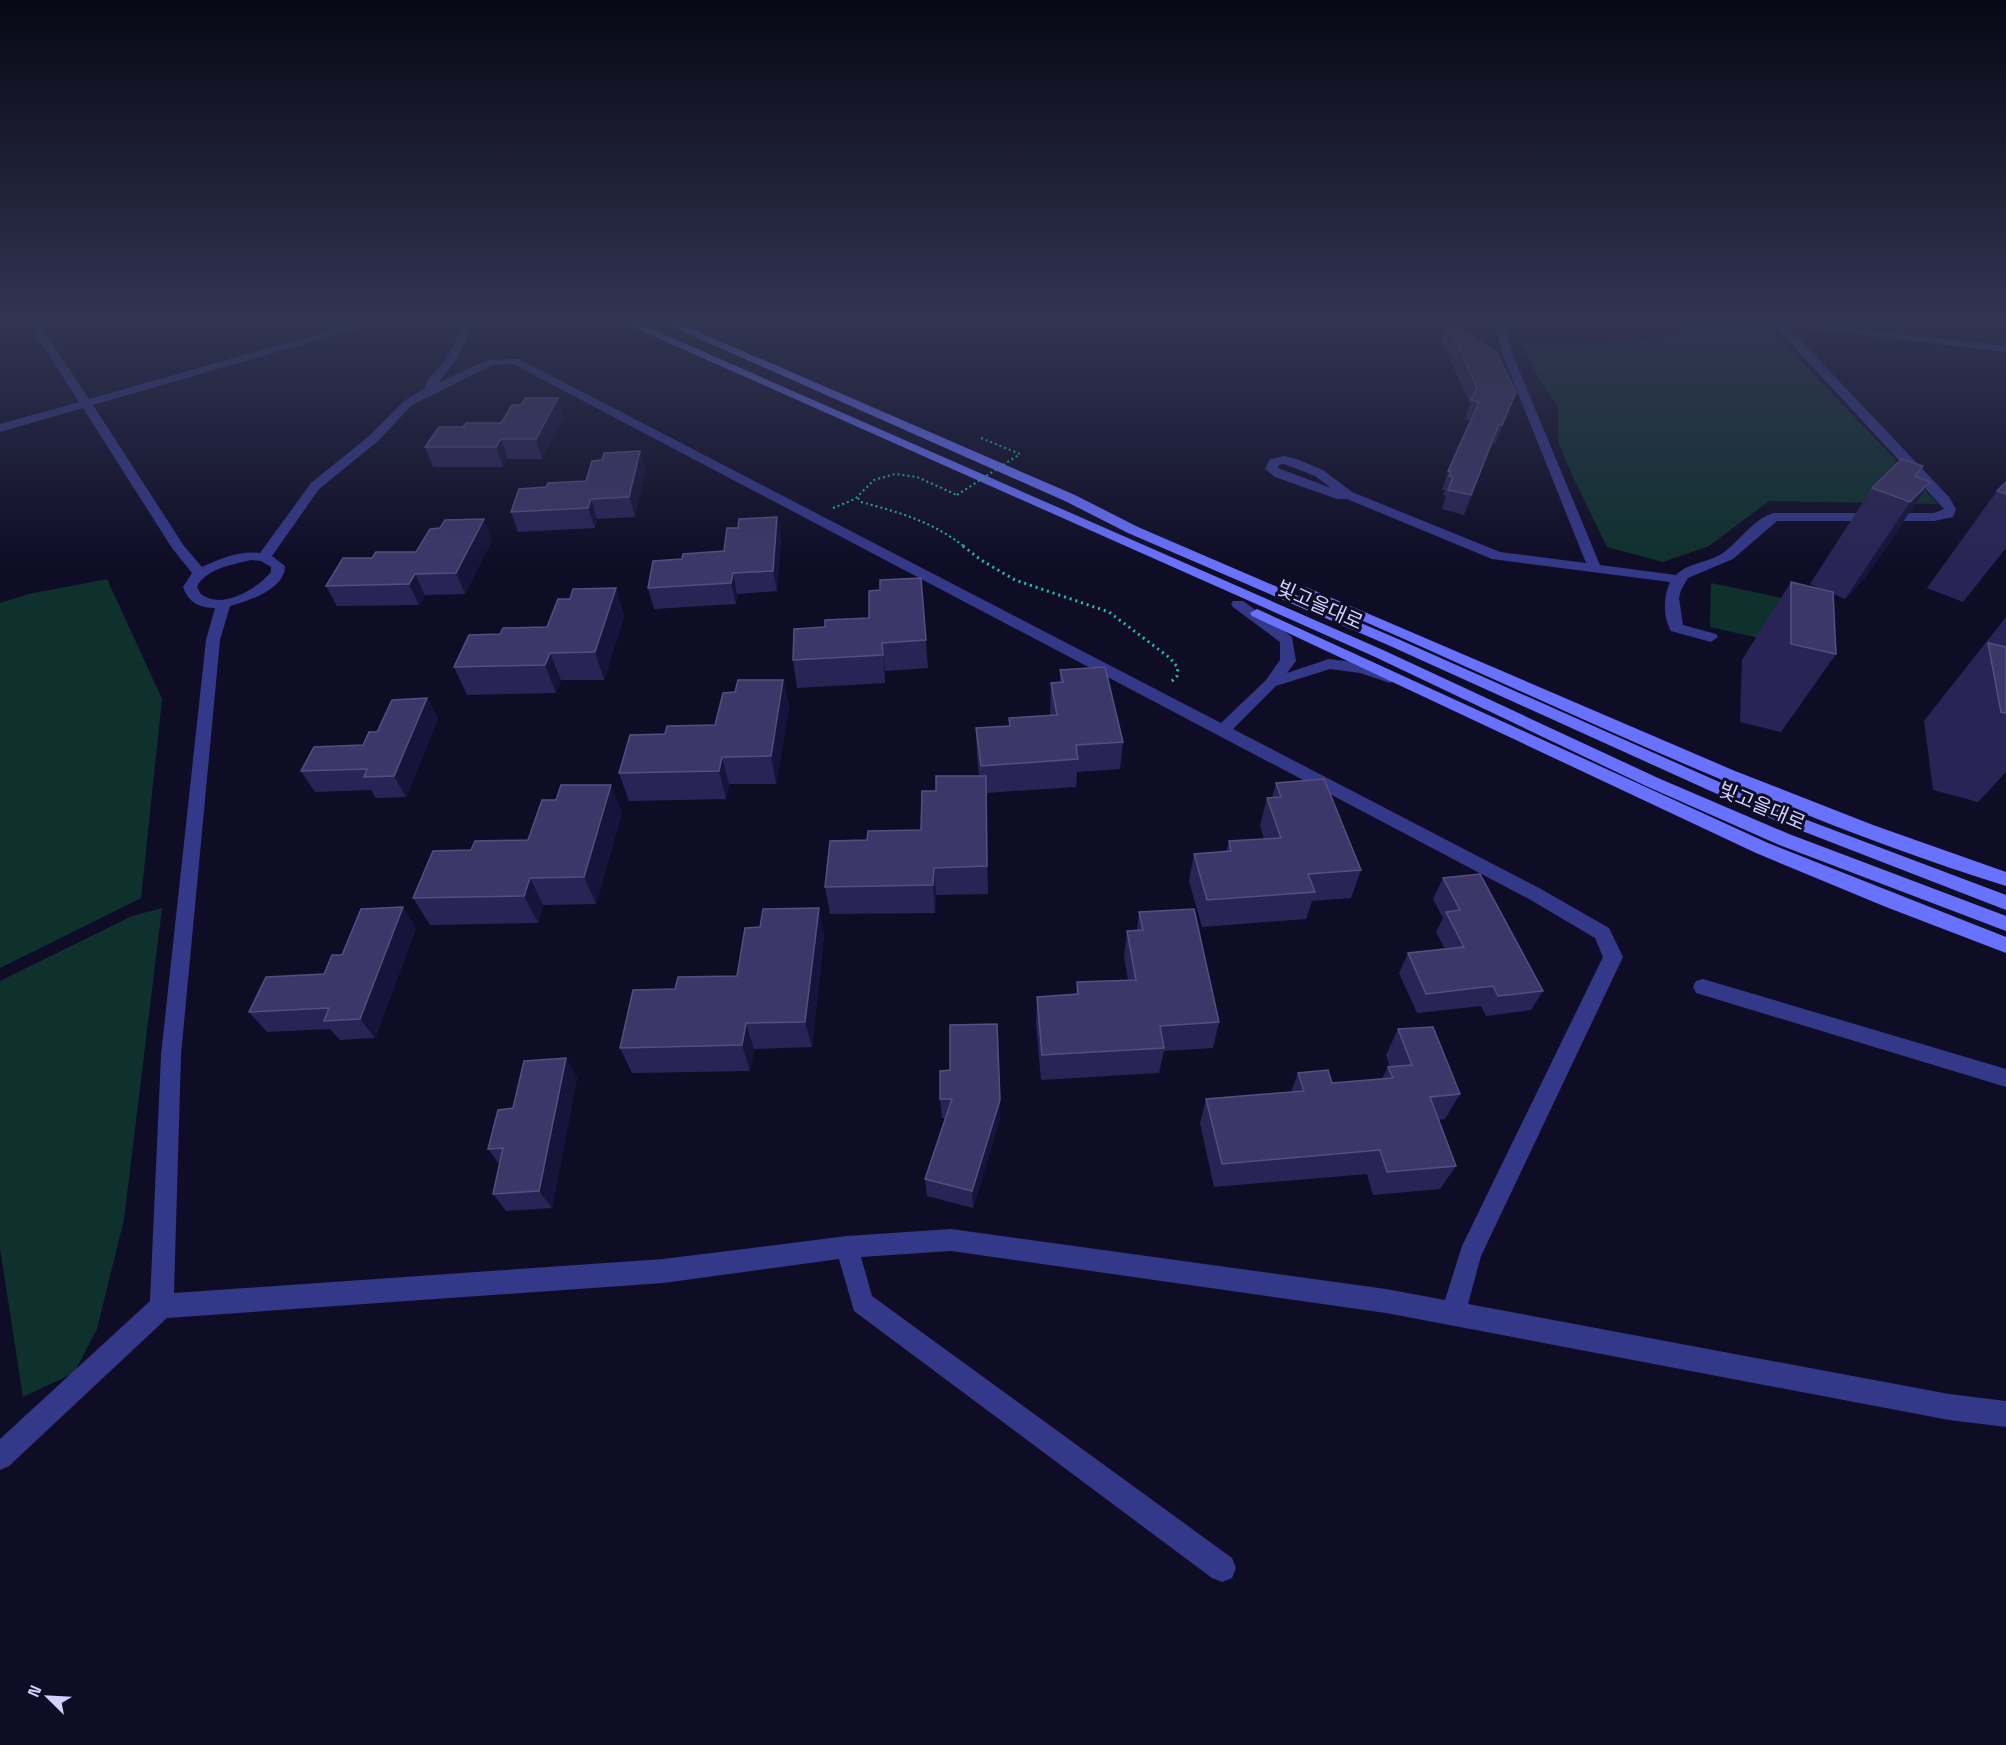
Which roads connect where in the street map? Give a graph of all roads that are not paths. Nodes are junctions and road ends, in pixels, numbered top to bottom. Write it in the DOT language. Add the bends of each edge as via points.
graph roads {
  1 [pos="85,400"];
  2 [pos="100,400"];
  3 [pos="412,400"];
  4 [pos="590,400"];
  5 [pos="803,400"];
  6 [pos="847,400"];
  7 [pos="1526,400"];
  8 [pos="1848,400"];
  9 [pos="87,404"];
  10 [pos="0,428"];
  11 [pos="1348,495"];
  12 [pos="1070,498"];
  13 [pos="1051,511"];
  14 [pos="264,557"];
  15 [pos="1595,569"];
  16 [pos="200,574"];
  17 [pos="1677,579"];
  18 [pos="224,603"];
  19 [pos="1238,604"];
  20 [pos="1711,637"];
  21 [pos="1271,684"];
  22 [pos="1420,689"];
  23 [pos="1222,731"];
  24 [pos="2006,879"];
  25 [pos="2006,903"];
  26 [pos="2006,924"];
  27 [pos="2006,945"];
  28 [pos="1703,987"];
  29 [pos="2006,1078"];
  30 [pos="848,1247"];
  31 [pos="162,1306"];
  32 [pos="1453,1313"];
  33 [pos="2006,1413"];
  34 [pos="0,1457"];
  35 [pos="1222,1568"];
  1 -- 9 [label="street"];
  2 -- 9 [label="street"];
  3 -- 14 [label="street" via="315,486"];
  4 -- 23 [label="street"];
  5 -- 13 [label="main road, 빛고을대로"];
  6 -- 12 [label="main road, 빛고을대로"];
  7 -- 15 [label="street"];
  8 -- 17 [label="street" via="1944,500 1950,509 1948,514 1934,518 1774,518 1727,556"];
  9 -- 10 [label="street"];
  9 -- 16 [label="street" via="179,548"];
  11 -- 11 [label="street" via="1319,472 1293,462 1274,462 1271,469"];
  11 -- 15 [label="street" via="1497,556"];
  12 -- 24 [label="main road" via="1141,523 1395,628 1793,802"];
  12 -- 25 [label="main road, 빛고을대로" via="1132,530 1393,642 1742,800"];
  13 -- 19 [label="main road" via="1113,546"];
  13 -- 26 [label="main road, 빛고을대로" via="1367,648 1783,839"];
  14 -- 16 [label="street" via="237,558"];
  14 -- 18 [label="street" via="278,566 274,581 253,595"];
  15 -- 17 [label="street"];
  16 -- 18 [label="street" via="193,582 193,596"];
  17 -- 20 [label="street" via="1672,605 1676,628"];
  18 -- 31 [label="street" via="213,640 171,1055"];
  19 -- 21 [label="street" via="1287,640 1288,660"];
  19 -- 22 [label="main road"];
  21 -- 22 [label="street" via="1329,664 1362,668"];
  21 -- 23 [label="street"];
  22 -- 27 [label="main road" via="1762,848"];
  23 -- 32 [label="street" via="1602,933 1613,957 1470,1254"];
  28 -- 29 [label="street"];
  30 -- 31 [label="street" via="663,1271"];
  30 -- 32 [label="street" via="951,1240"];
  30 -- 35 [label="street" via="862,1303"];
  31 -- 34 [label="street"];
  32 -- 33 [label="street" via="1949,1407"];
}
